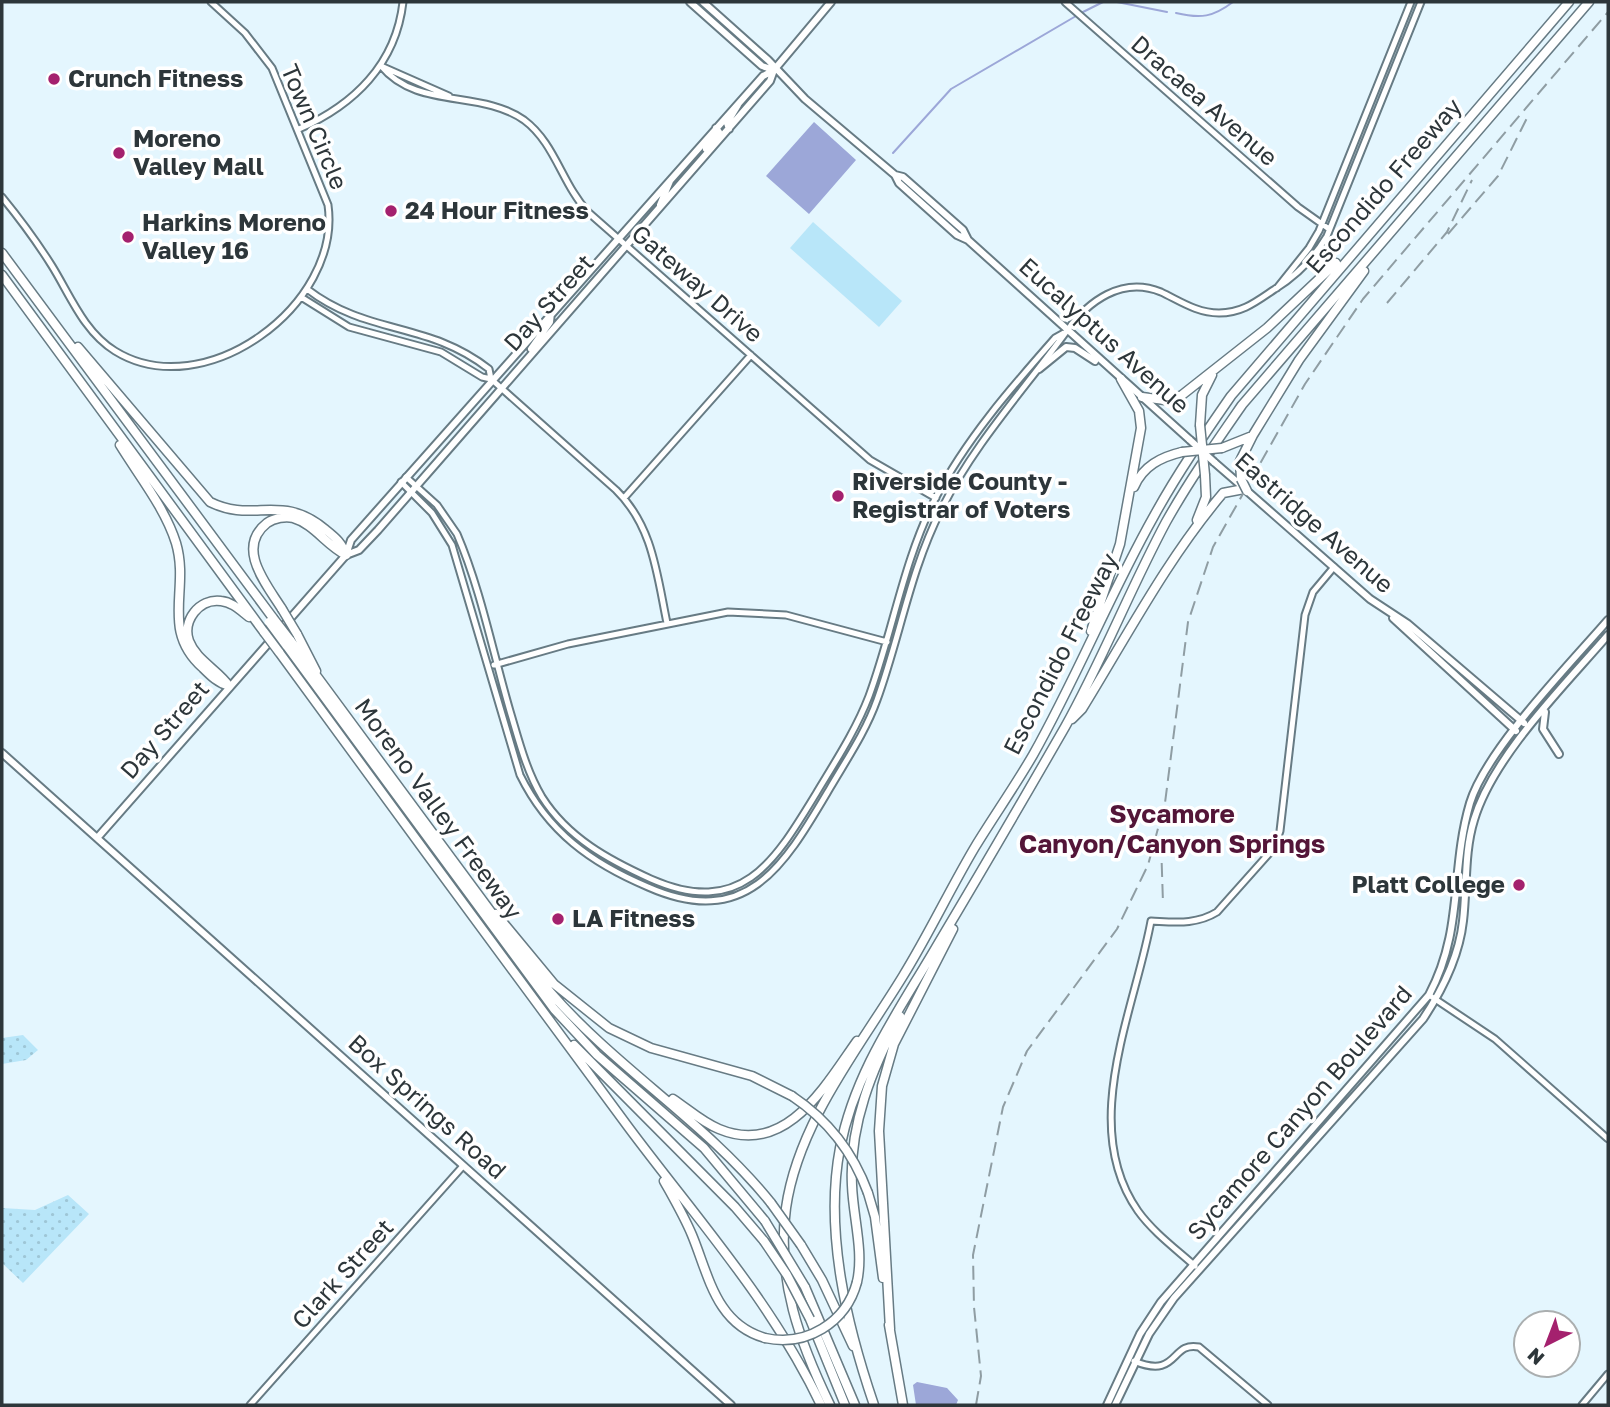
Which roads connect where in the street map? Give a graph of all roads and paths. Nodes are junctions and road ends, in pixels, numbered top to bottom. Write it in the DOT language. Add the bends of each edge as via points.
graph roads {
  1 [pos="211,2"];
  2 [pos="403,2"];
  3 [pos="690,2"];
  4 [pos="695,2"];
  5 [pos="703,2"];
  6 [pos="831,2"];
  7 [pos="1065,2"];
  8 [pos="1411,2"];
  9 [pos="1421,2"];
  10 [pos="1569,2"];
  11 [pos="1589,2"];
  12 [pos="711,9"];
  13 [pos="710,20"];
  14 [pos="746,41"];
  15 [pos="381,65"];
  16 [pos="774,70"];
  17 [pos="738,103"];
  18 [pos="716,128"];
  19 [pos="299,129"];
  20 [pos="729,129"];
  21 [pos="703,158"];
  22 [pos="670,180"];
  23 [pos="2,197"];
  24 [pos="660,207"];
  25 [pos="1403,219"];
  26 [pos="1320,225"];
  27 [pos="1329,229"];
  28 [pos="618,238"];
  29 [pos="626,245"];
  30 [pos="1354,250"];
  31 [pos="2,253"];
  32 [pos="2,275"];
  33 [pos="1277,288"];
  34 [pos="307,289"];
  35 [pos="33,295"];
  36 [pos="301,297"];
  37 [pos="551,313"];
  38 [pos="1066,331"];
  39 [pos="751,355"];
  40 [pos="527,357"];
  41 [pos="1040,369"];
  42 [pos="1216,370"];
  43 [pos="1112,372"];
  44 [pos="74,375"];
  45 [pos="491,379"];
  46 [pos="1121,379"];
  47 [pos="500,387"];
  48 [pos="1142,397"];
  49 [pos="1253,435"];
  50 [pos="1202,451"];
  51 [pos="1214,462"];
  52 [pos="404,480"];
  53 [pos="413,488"];
  54 [pos="1243,488"];
  55 [pos="624,498"];
  56 [pos="936,498"];
  57 [pos="1128,506"];
  58 [pos="1190,535"];
  59 [pos="346,555"];
  60 [pos="1334,567"];
  61 [pos="1389,614"];
  62 [pos="1608,620"];
  63 [pos="667,623"];
  64 [pos="263,630"];
  65 [pos="1608,635"];
  66 [pos="291,640"];
  67 [pos="884,642"];
  68 [pos="893,644"];
  69 [pos="497,665"];
  70 [pos="488,667"];
  71 [pos="229,686"];
  72 [pos="1069,687"];
  73 [pos="1546,710"];
  74 [pos="1523,722"];
  75 [pos="1067,723"];
  76 [pos="1530,729"];
  77 [pos="1515,730"];
  78 [pos="1522,737"];
  79 [pos="2,753"];
  80 [pos="1559,754"];
  81 [pos="98,837"];
  82 [pos="1000,840"];
  83 [pos="1459,859"];
  84 [pos="1467,878"];
  85 [pos="486,905"];
  86 [pos="927,964"];
  87 [pos="905,973"];
  88 [pos="1429,995"];
  89 [pos="1436,999"];
  90 [pos="548,1018"];
  91 [pos="651,1086"];
  92 [pos="1608,1139"];
  93 [pos="650,1156"];
  94 [pos="463,1166"];
  95 [pos="1196,1267"];
  96 [pos="890,1329"];
  97 [pos="1132,1360"];
  98 [pos="860,1365"];
  99 [pos="1608,1374"];
  100 [pos="250,1405"];
  101 [pos="731,1405"];
  102 [pos="821,1405"];
  103 [pos="830,1405"];
  104 [pos="845,1405"];
  105 [pos="855,1405"];
  106 [pos="874,1405"];
  107 [pos="904,1405"];
  108 [pos="1107,1405"];
  109 [pos="1115,1405"];
  110 [pos="1268,1405"];
  111 [pos="1582,1405"];
  1 -- 19 [label="street, Town Circle" via="242,30 272,68"];
  2 -- 15 [label="street"];
  3 -- 13 [label="main road, Eucalyptus Avenue"];
  4 -- 12 [label="main road"];
  5 -- 12 [label="main road, Eucalyptus Avenue"];
  6 -- 16 [label="main road, Day Street"];
  7 -- 26 [label="street, Dracaea Avenue"];
  8 -- 26 [label="street"];
  9 -- 27 [label="street"];
  10 -- 30 [label="highway, Escondido Freeway"];
  11 -- 25 [label="highway, Escondido Freeway"];
  12 -- 14 [label="main road, Eucalyptus Avenue"];
  13 -- 14 [label="main road" via="716,19"];
  13 -- 16 [label="main road, Eucalyptus Avenue" via="762,66"];
  14 -- 16 [label="main road, Eucalyptus Avenue"];
  15 -- 19 [label="street" via="341,108"];
  15 -- 28 [label="street, Gateway Drive" via="416,90 496,106 524,120 545,141 578,201"];
  16 -- 17 [label="main road, Day Street"];
  16 -- 20 [label="main road, Day Street"];
  16 -- 38 [label="main road, Eucalyptus Avenue" via="895,175 912,184"];
  17 -- 18 [label="main road, Day Street"];
  17 -- 20 [label="main road" via="727,123"];
  18 -- 21 [label="main road" via="719,132"];
  18 -- 22 [label="main road, Day Street"];
  19 -- 34 [label="street, Town Circle" via="330,218 324,256"];
  20 -- 21 [label="main road, Day Street"];
  21 -- 24 [label="main road, Day Street"];
  22 -- 24 [label="main road"];
  22 -- 28 [label="main road, Day Street"];
  23 -- 36 [label="street, Town Circle" via="92,332 138,362 177,366 224,354 262,335"];
  24 -- 29 [label="main road, Day Street"];
  25 -- 49 [label="highway" via="1299,360"];
  25 -- 75 [label="highway, Escondido Freeway" via="1242,405 1196,471"];
  26 -- 27 [label="street, Dracaea Avenue"];
  26 -- 33 [label="street" via="1309,248"];
  27 -- 33 [label="street" via="1314,256"];
  28 -- 29 [label="street, Gateway Drive"];
  28 -- 37 [label="main road, Day Street"];
  29 -- 39 [label="street, Gateway Drive"];
  29 -- 40 [label="main road, Day Street"];
  30 -- 42 [label="highway"];
  30 -- 72 [label="highway, Escondido Freeway" via="1231,396 1183,466 1153,516"];
  31 -- 35 [label="highway, Moreno Valley Freeway"];
  32 -- 44 [label="highway, Moreno Valley Freeway"];
  33 -- 38 [label="street" via="1251,305 1221,313 1196,309 1156,290 1122,288 1098,298"];
  34 -- 36 [label="street, Town Circle"];
  34 -- 45 [label="street" via="347,315 454,345 489,369"];
  35 -- 59 [label="highway" via="203,496 234,510 282,508 303,513 342,543"];
  35 -- 66 [label="highway, Moreno Valley Freeway, bridge" via="270,618"];
  36 -- 45 [label="street" via="345,326 441,352"];
  37 -- 40 [label="main road"];
  37 -- 45 [label="main road, Day Street"];
  38 -- 41 [label="street"];
  38 -- 43 [label="main road, Eucalyptus Avenue"];
  38 -- 56 [label="street" via="994,408"];
  39 -- 55 [label="street"];
  39 -- 56 [label="street, Gateway Drive" via="870,460"];
  40 -- 47 [label="main road, Day Street"];
  41 -- 43 [label="main road" via="1066,347"];
  41 -- 68 [label="street" via="982,439 940,511"];
  42 -- 48 [label="highway" via="1172,401"];
  42 -- 50 [label="highway, bridge" via="1202,395"];
  43 -- 46 [label="main road, Eucalyptus Avenue"];
  44 -- 64 [label="highway, Moreno Valley Freeway"];
  44 -- 71 [label="highway" via="173,534 180,564 178,620 183,645 219,683"];
  45 -- 47 [label="street"];
  45 -- 52 [label="main road, Day Street"];
  46 -- 48 [label="main road, Eucalyptus Avenue"];
  46 -- 57 [label="highway" via="1142,422"];
  47 -- 53 [label="main road, Day Street"];
  47 -- 55 [label="street"];
  48 -- 50 [label="main road, Eucalyptus Avenue, bridge"];
  49 -- 50 [label="highway, bridge"];
  49 -- 54 [label="highway" via="1240,461"];
  50 -- 51 [label="main road, Eucalyptus Avenue, bridge"];
  50 -- 57 [label="highway, bridge" via="1167,456 1149,466 1136,482"];
  50 -- 58 [label="highway, bridge" via="1206,497"];
  51 -- 54 [label="main road, Eastridge Avenue"];
  52 -- 53 [label="street"];
  52 -- 59 [label="main road, Day Street" via="351,540"];
  53 -- 59 [label="main road, Day Street" via="359,550"];
  53 -- 69 [label="street" via="437,505 457,534"];
  53 -- 70 [label="street" via="452,545"];
  54 -- 58 [label="highway" via="1223,493"];
  54 -- 60 [label="main road, Eastridge Avenue"];
  55 -- 63 [label="street" via="649,540"];
  56 -- 67 [label="street" via="907,566"];
  57 -- 72 [label="highway" via="1105,596"];
  58 -- 75 [label="highway" via="1082,709"];
  59 -- 66 [label="highway, bridge" via="293,518 267,524 255,541 253,558 282,609"];
  59 -- 71 [label="main road, Day Street"];
  60 -- 61 [label="main road, Eastridge Avenue"];
  60 -- 95 [label="street" via="1313,592 1305,615 1280,831 1274,848 1207,918 1191,923 1151,920 1118,1055 1112,1126 1124,1185 1142,1217"];
  61 -- 74 [label="main road, Eastridge Avenue" via="1408,624"];
  61 -- 77 [label="main road, Eastridge Avenue"];
  62 -- 74 [label="main road, Sycamore Canyon Boulevard"];
  63 -- 67 [label="street" via="728,612 766,612"];
  63 -- 69 [label="street"];
  64 -- 71 [label="highway" via="225,601 209,602 192,615 187,629 192,649"];
  64 -- 90 [label="highway, Moreno Valley Freeway, bridge"];
  65 -- 73 [label="main road, Sycamore Canyon Boulevard"];
  66 -- 85 [label="highway, Moreno Valley Freeway"];
  66 -- 105 [label="highway, bridge" via="554,1009 604,1061 704,1148 765,1220 805,1287"];
  67 -- 68 [label="street"];
  67 -- 69 [label="street" via="862,712 782,848 746,881 698,892 660,883 607,858 560,820 526,765"];
  68 -- 70 [label="street" via="871,716 782,865 735,896 700,901 666,895 614,872 580,852 555,829 520,775"];
  69 -- 70 [label="street"];
  71 -- 81 [label="main road, Day Street"];
  72 -- 87 [label="highway, Escondido Freeway"];
  73 -- 76 [label="main road, Sycamore Canyon Boulevard"];
  73 -- 80 [label="main road" via="1543,729"];
  74 -- 76 [label="main road, Eastridge Avenue"];
  74 -- 77 [label="main road, Sycamore Canyon Boulevard"];
  75 -- 82 [label="highway, Escondido Freeway"];
  76 -- 78 [label="main road, Sycamore Canyon Boulevard"];
  77 -- 78 [label="main road, Eastridge Avenue"];
  77 -- 83 [label="main road, Sycamore Canyon Boulevard" via="1479,781"];
  78 -- 84 [label="main road, Sycamore Canyon Boulevard" via="1482,798 1473,822"];
  79 -- 81 [label="main road, Box Springs Road"];
  81 -- 94 [label="main road, Box Springs Road"];
  82 -- 86 [label="highway, Escondido Freeway"];
  82 -- 96 [label="highway" via="894,1044 882,1086 879,1131"];
  83 -- 84 [label="main road"];
  83 -- 88 [label="main road, Sycamore Canyon Boulevard" via="1453,934"];
  84 -- 89 [label="main road, Sycamore Canyon Boulevard" via="1459,944"];
  85 -- 91 [label="highway, Moreno Valley Freeway" via="560,1003"];
  85 -- 96 [label="highway, bridge" via="554,984 603,1024 651,1048 741,1072 792,1096 820,1118 853,1160 868,1193"];
  86 -- 93 [label="highway, bridge" via="879,1057 861,1108 851,1180 857,1282 846,1307 824,1328 795,1339 765,1338 738,1325 720,1306 686,1221"];
  86 -- 98 [label="highway, Escondido Freeway" via="864,1069 839,1150 837,1255"];
  87 -- 91 [label="highway" via="813,1103 780,1128 749,1135 725,1131"];
  87 -- 103 [label="highway, Escondido Freeway" via="804,1144 786,1208 784,1265 789,1298 803,1347"];
  88 -- 89 [label="street"];
  88 -- 95 [label="main road, Sycamore Canyon Boulevard"];
  89 -- 92 [label="street" via="1495,1039"];
  89 -- 95 [label="main road, Sycamore Canyon Boulevard" via="1415,1028"];
  90 -- 93 [label="highway, Moreno Valley Freeway"];
  90 -- 104 [label="highway, bridge" via="764,1241 810,1319"];
  91 -- 98 [label="highway, Moreno Valley Freeway, bridge" via="721,1147 771,1203 840,1314"];
  93 -- 102 [label="highway, Moreno Valley Freeway" via="762,1300"];
  94 -- 100 [label="street, Clark Street"];
  94 -- 101 [label="main road, Box Springs Road"];
  95 -- 97 [label="main road, Sycamore Canyon Boulevard"];
  96 -- 107 [label="highway"];
  97 -- 108 [label="main road, Sycamore Canyon Boulevard"];
  97 -- 109 [label="main road, Sycamore Canyon Boulevard"];
  97 -- 110 [label="street" via="1158,1368 1185,1348 1199,1347"];
  98 -- 106 [label="highway, Escondido Freeway"];
  99 -- 111 [label="street"];
}
